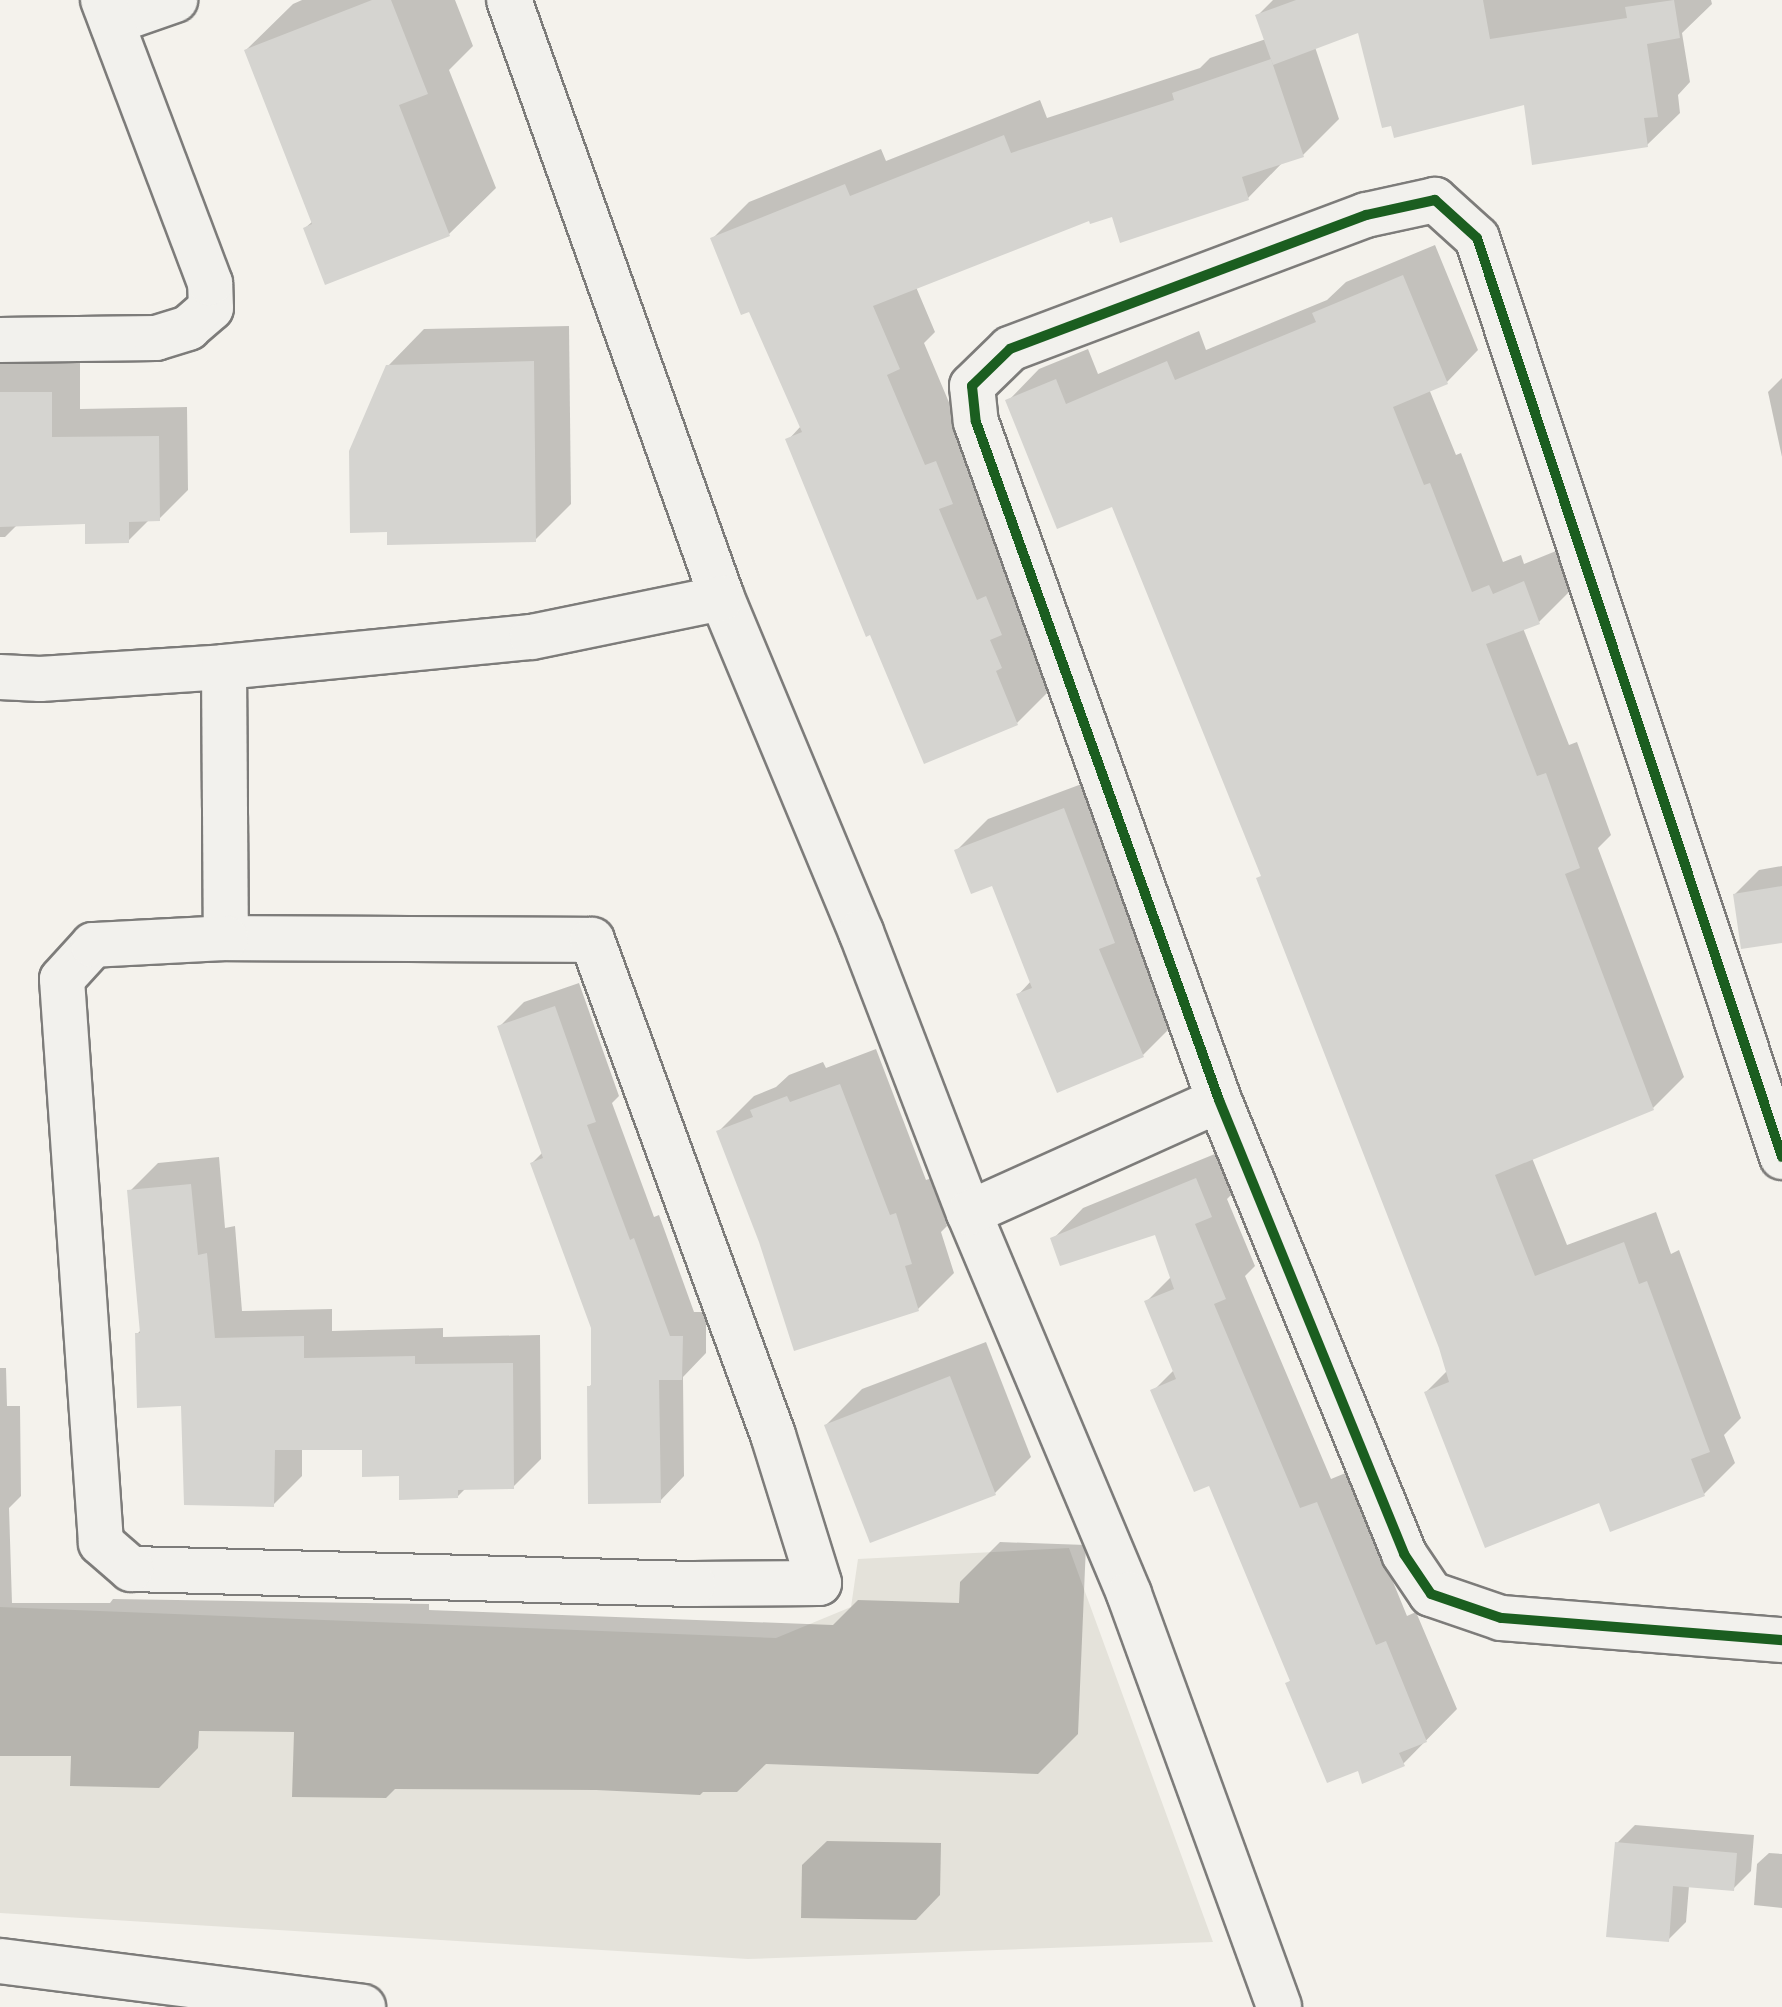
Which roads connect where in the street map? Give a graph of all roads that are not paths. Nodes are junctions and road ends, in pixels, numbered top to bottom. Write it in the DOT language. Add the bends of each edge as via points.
graph roads {
  1 [pos="175,0"];
  2 [pos="509,0"];
  3 [pos="108,11"];
  4 [pos="0,340"];
  5 [pos="722,598"];
  6 [pos="224,667"];
  7 [pos="0,677"];
  8 [pos="226,938"];
  9 [pos="1219,1100"];
  10 [pos="1782,1157"];
  11 [pos="969,1213"];
  12 [pos="1782,1640"];
  13 [pos="0,1961"];
  14 [pos="363,2007"];
  15 [pos="1279,2007"];
  1 -- 3 [label="main road"];
  2 -- 5 [label="main road"];
  3 -- 4 [label="main road" via="210,283 211,308 188,328 156,338"];
  5 -- 6 [label="main road" via="532,637"];
  5 -- 11 [label="main road" via="861,932"];
  6 -- 7 [label="main road"];
  6 -- 8 [label="main road"];
  8 -- 8 [label="main road" via="93,945 62,979 101,1543 131,1569 819,1583 773,1435 592,940"];
  9 -- 10 [label="main road" via="976,422 972,386 1010,349 1366,215 1435,200 1477,238"];
  9 -- 11 [label="main road"];
  9 -- 12 [label="main road" via="1404,1554 1431,1594 1501,1618"];
  11 -- 15 [label="main road" via="1129,1594"];
  13 -- 14 [label="main road"];
}
